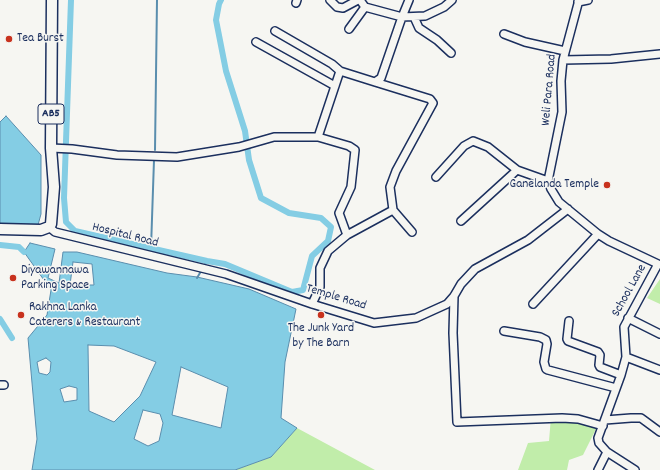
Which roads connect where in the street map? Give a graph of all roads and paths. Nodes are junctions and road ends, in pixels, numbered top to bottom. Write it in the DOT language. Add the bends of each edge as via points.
graph roads {
  1 [pos="52,0"];
  2 [pos="330,0"];
  3 [pos="359,0"];
  4 [pos="409,0"];
  5 [pos="452,0"];
  6 [pos="588,0"];
  7 [pos="579,1"];
  8 [pos="365,7"];
  9 [pos="414,17"];
  10 [pos="402,18"];
  11 [pos="348,29"];
  12 [pos="275,31"];
  13 [pos="504,34"];
  14 [pos="256,42"];
  15 [pos="565,51"];
  16 [pos="451,53"];
  17 [pos="660,54"];
  18 [pos="563,60"];
  19 [pos="340,71"];
  20 [pos="375,82"];
  21 [pos="335,86"];
  22 [pos="318,137"];
  23 [pos="51,148"];
  24 [pos="517,170"];
  25 [pos="436,177"];
  26 [pos="548,181"];
  27 [pos="568,209"];
  28 [pos="393,210"];
  29 [pos="461,221"];
  30 [pos="49,227"];
  31 [pos="0,230"];
  32 [pos="412,232"];
  33 [pos="598,234"];
  34 [pos="347,235"];
  35 [pos="659,263"];
  36 [pos="218,271"];
  37 [pos="454,296"];
  38 [pos="312,304"];
  39 [pos="533,304"];
  40 [pos="628,318"];
  41 [pos="570,321"];
  42 [pos="504,331"];
  43 [pos="660,334"];
  44 [pos="626,357"];
  45 [pos="660,370"];
  46 [pos="621,375"];
  47 [pos="616,388"];
  48 [pos="604,423"];
  49 [pos="660,432"];
  50 [pos="607,452"];
  51 [pos="598,470"];
  52 [pos="635,470"];
  1 -- 23 [label="main road, AB5"];
  2 -- 3 [label="street" via="337,7 343,8"];
  3 -- 8 [label="street"];
  4 -- 10 [label="street"];
  5 -- 9 [label="street" via="425,16"];
  6 -- 7 [label="street"];
  7 -- 15 [label="street, Weli Para Road"];
  8 -- 10 [label="street"];
  8 -- 11 [label="street"];
  9 -- 10 [label="street"];
  9 -- 16 [label="street" via="419,28"];
  10 -- 20 [label="street" via="381,78"];
  12 -- 19 [label="street"];
  13 -- 15 [label="street" via="525,42"];
  14 -- 21 [label="street"];
  15 -- 18 [label="street, Weli Para Road"];
  17 -- 18 [label="street"];
  18 -- 26 [label="street, Weli Para Road" via="562,112"];
  19 -- 20 [label="street"];
  19 -- 21 [label="street"];
  20 -- 28 [label="street" via="430,99 433,103 390,187"];
  21 -- 22 [label="street"];
  22 -- 23 [label="street" via="274,137 239,147 177,157 117,155"];
  22 -- 34 [label="street" via="355,150 351,187 339,213"];
  23 -- 30 [label="main road, AB5" via="54,187"];
  24 -- 25 [label="street" via="488,147 473,141 464,146"];
  24 -- 26 [label="street"];
  24 -- 29 [label="street"];
  26 -- 27 [label="street" via="559,202"];
  27 -- 33 [label="street"];
  27 -- 37 [label="street" via="528,240 475,269"];
  28 -- 32 [label="street"];
  28 -- 34 [label="street"];
  30 -- 31 [label="main road" via="41,230"];
  30 -- 36 [label="street, Hospital Road" via="55,232"];
  33 -- 35 [label="street, School Lane"];
  33 -- 39 [label="street"];
  34 -- 38 [label="street" via="328,251 320,268 320,287"];
  35 -- 40 [label="street, School Lane"];
  36 -- 38 [label="street, Temple Road"];
  37 -- 38 [label="street, Temple Road" via="447,304 416,318 374,322"];
  37 -- 48 [label="street" via="456,422 562,418"];
  40 -- 43 [label="street"];
  40 -- 44 [label="street, School Lane" via="624,327"];
  41 -- 46 [label="street" via="568,341 598,352 600,367"];
  42 -- 47 [label="street" via="546,340 546,369"];
  44 -- 45 [label="street"];
  44 -- 46 [label="street, School Lane"];
  46 -- 47 [label="street, School Lane"];
  47 -- 48 [label="street, School Lane"];
  48 -- 49 [label="street" via="624,418 641,418"];
  48 -- 50 [label="street, School Lane" via="598,438"];
  50 -- 51 [label="street"];
  50 -- 52 [label="street"];
}
